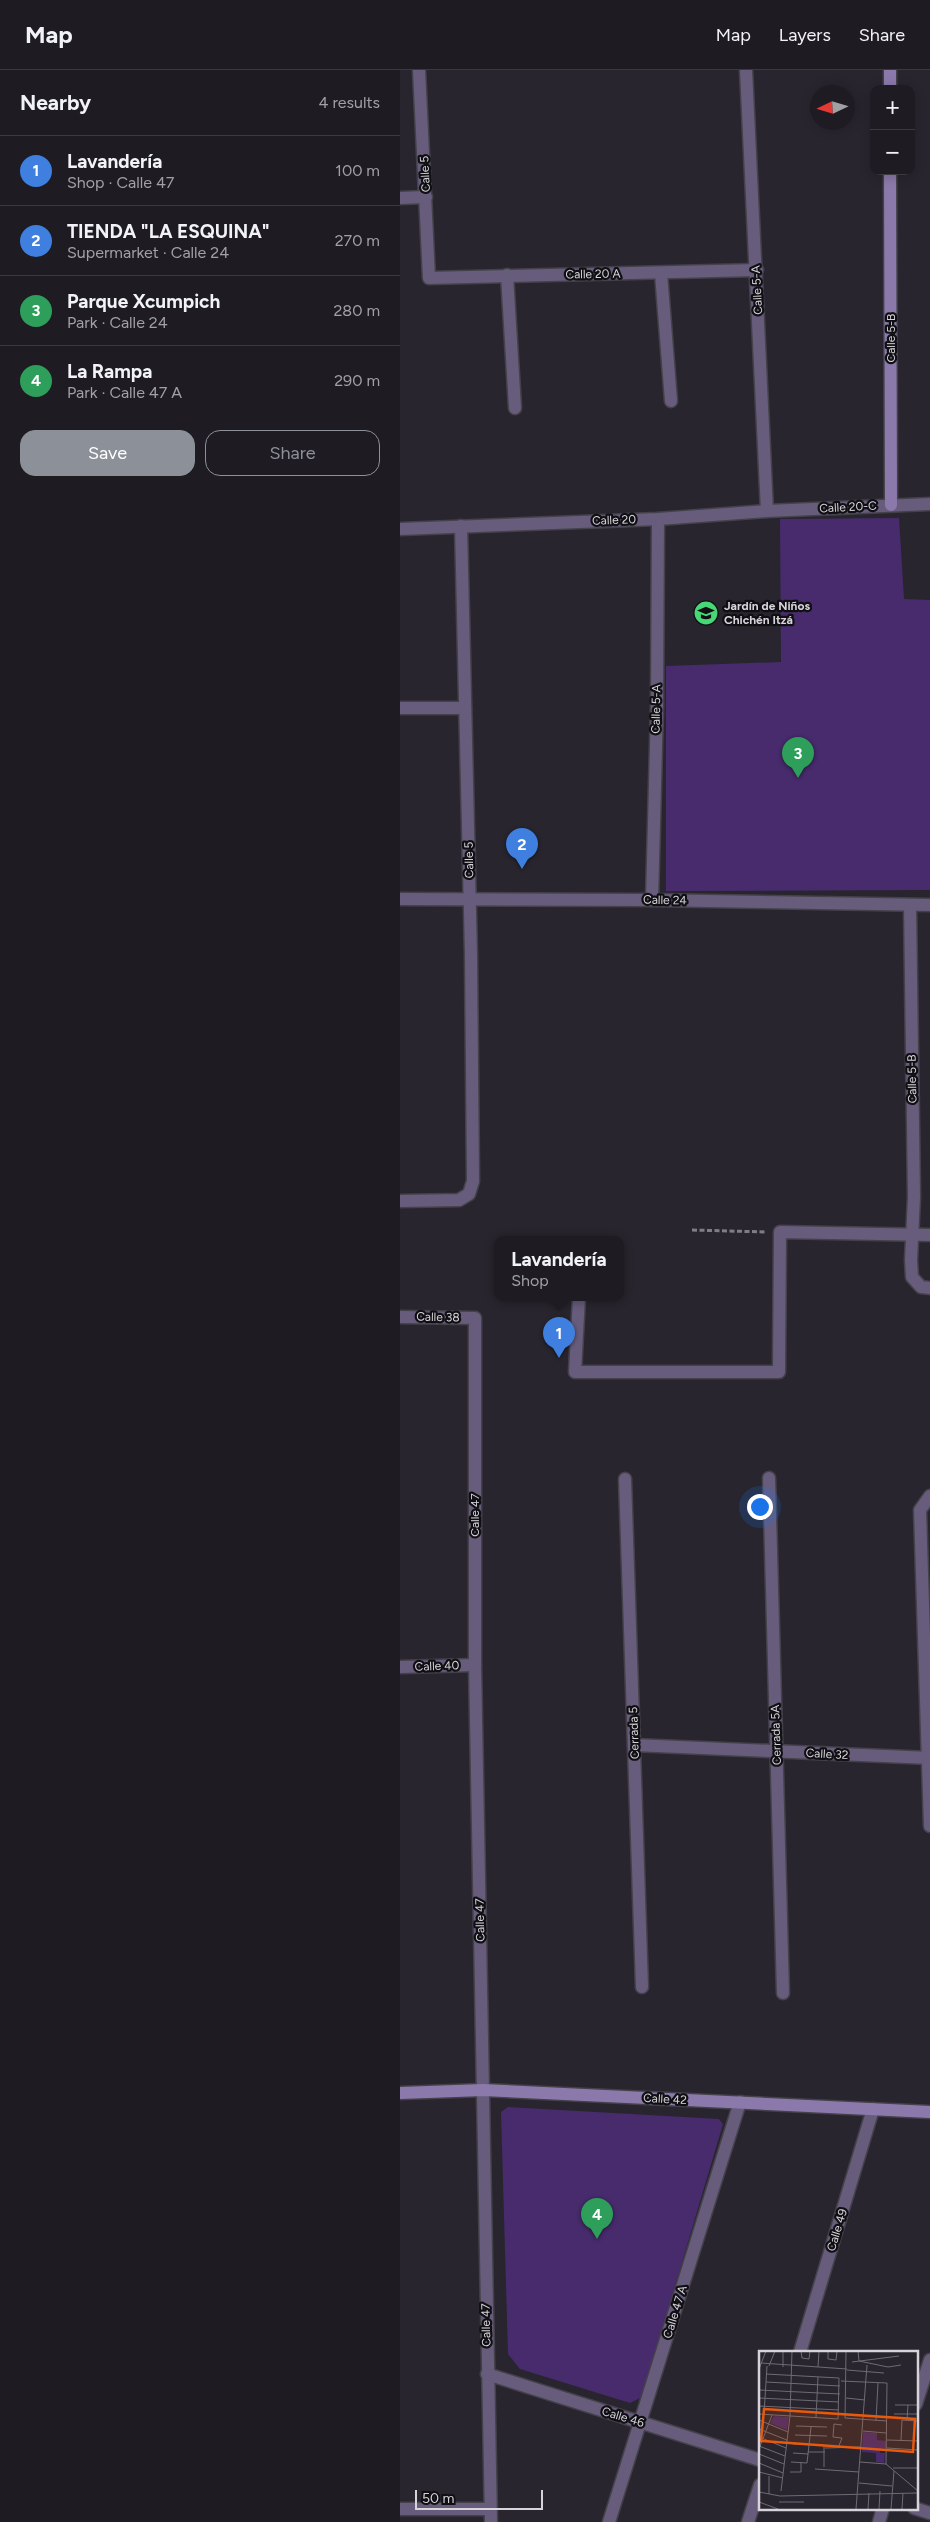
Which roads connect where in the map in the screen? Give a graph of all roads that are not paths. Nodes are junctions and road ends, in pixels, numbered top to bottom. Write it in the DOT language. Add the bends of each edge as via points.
graph roads {
  1 [pos="419,70"];
  2 [pos="746,70"];
  3 [pos="890,70"];
  4 [pos="890,85"];
  5 [pos="890,175"];
  6 [pos="426,197"];
  7 [pos="400,198"];
  8 [pos="757,270"];
  9 [pos="661,273"];
  10 [pos="507,275"];
  11 [pos="428,278"];
  12 [pos="671,401"];
  13 [pos="515,408"];
  14 [pos="930,504"];
  15 [pos="891,505"];
  16 [pos="767,511"];
  17 [pos="658,519"];
  18 [pos="461,526"];
  19 [pos="400,529"];
  20 [pos="400,708"];
  21 [pos="465,708"];
  22 [pos="400,899"];
  23 [pos="470,899"];
  24 [pos="652,900"];
  25 [pos="930,905"];
  26 [pos="910,906"];
  27 [pos="400,1201"];
  28 [pos="913,1235"];
  29 [pos="930,1235"];
  30 [pos="930,1288"];
  31 [pos="579,1301"];
  32 [pos="400,1317"];
  33 [pos="475,1318"];
  34 [pos="769,1478"];
  35 [pos="625,1479"];
  36 [pos="930,1496"];
  37 [pos="475,1665"];
  38 [pos="400,1667"];
  39 [pos="634,1745"];
  40 [pos="777,1752"];
  41 [pos="929,1758"];
  42 [pos="930,1826"];
  43 [pos="642,1987"];
  44 [pos="783,1993"];
  45 [pos="483,2090"];
  46 [pos="400,2093"];
  47 [pos="740,2102"];
  48 [pos="873,2108"];
  49 [pos="930,2112"];
  50 [pos="800,2351"];
  51 [pos="930,2360"];
  52 [pos="487,2374"];
  53 [pos="918,2398"];
  54 [pos="641,2423"];
  55 [pos="759,2460"];
  56 [pos="759,2488"];
  57 [pos="400,2509"];
  58 [pos="918,2509"];
  59 [pos="930,2513"];
  60 [pos="490,2516"];
  61 [pos="609,2522"];
  62 [pos="748,2522"];
  1 -- 6 [label="street, Calle 5"];
  2 -- 8 [label="street, Calle 5-A"];
  3 -- 4 [label="street"];
  5 -- 15 [label="street, Calle 5-B"];
  6 -- 7 [label="street"];
  6 -- 11 [label="street, Calle 5"];
  8 -- 9 [label="street, Calle 20 A"];
  8 -- 16 [label="street, Calle 5-A"];
  9 -- 10 [label="street, Calle 20 A"];
  9 -- 12 [label="street"];
  10 -- 11 [label="street, Calle 20 A"];
  10 -- 13 [label="street"];
  14 -- 15 [label="street, Calle 20-C"];
  15 -- 16 [label="street, Calle 20-C"];
  16 -- 17 [label="street, Calle 20"];
  17 -- 18 [label="street, Calle 20"];
  17 -- 24 [label="street, Calle 5-A"];
  18 -- 19 [label="street, Calle 20"];
  18 -- 21 [label="street, Calle 5"];
  20 -- 21 [label="street"];
  21 -- 23 [label="street, Calle 5"];
  22 -- 23 [label="street, Calle 24"];
  23 -- 24 [label="street, Calle 24"];
  23 -- 27 [label="street, Calle 5" via="473,1181 469,1194 459,1200"];
  24 -- 26 [label="street, Calle 24"];
  25 -- 26 [label="street, Calle 24"];
  26 -- 28 [label="street, Calle 5-B"];
  28 -- 29 [label="street"];
  28 -- 30 [label="street, Calle 5-B" via="912,1277 921,1287"];
  28 -- 31 [label="street" via="780,1232 780,1372 575,1372"];
  32 -- 33 [label="street, Calle 38"];
  33 -- 37 [label="street, Calle 47"];
  34 -- 40 [label="street, Cerrada 5A"];
  35 -- 39 [label="street, Cerrada 5"];
  36 -- 41 [label="street" via="920,1510"];
  37 -- 38 [label="street, Calle 40"];
  37 -- 45 [label="street, Calle 47"];
  39 -- 40 [label="street, Calle 32"];
  39 -- 43 [label="street, Cerrada 5"];
  40 -- 41 [label="street, Calle 32"];
  40 -- 44 [label="street, Cerrada 5A"];
  41 -- 42 [label="street"];
  45 -- 46 [label="street, Calle 42"];
  45 -- 47 [label="street, Calle 42"];
  45 -- 52 [label="street, Calle 47"];
  47 -- 48 [label="street, Calle 42"];
  47 -- 54 [label="street, Calle 47 A"];
  48 -- 49 [label="street, Calle 42"];
  48 -- 50 [label="street, Calle 49"];
  51 -- 53 [label="street"];
  52 -- 54 [label="street, Calle 46"];
  52 -- 60 [label="street, Calle 47"];
  54 -- 55 [label="street, Calle 46"];
  54 -- 61 [label="street, Calle 47 A"];
  56 -- 62 [label="street"];
  57 -- 60 [label="street"];
  58 -- 59 [label="street"];
}
